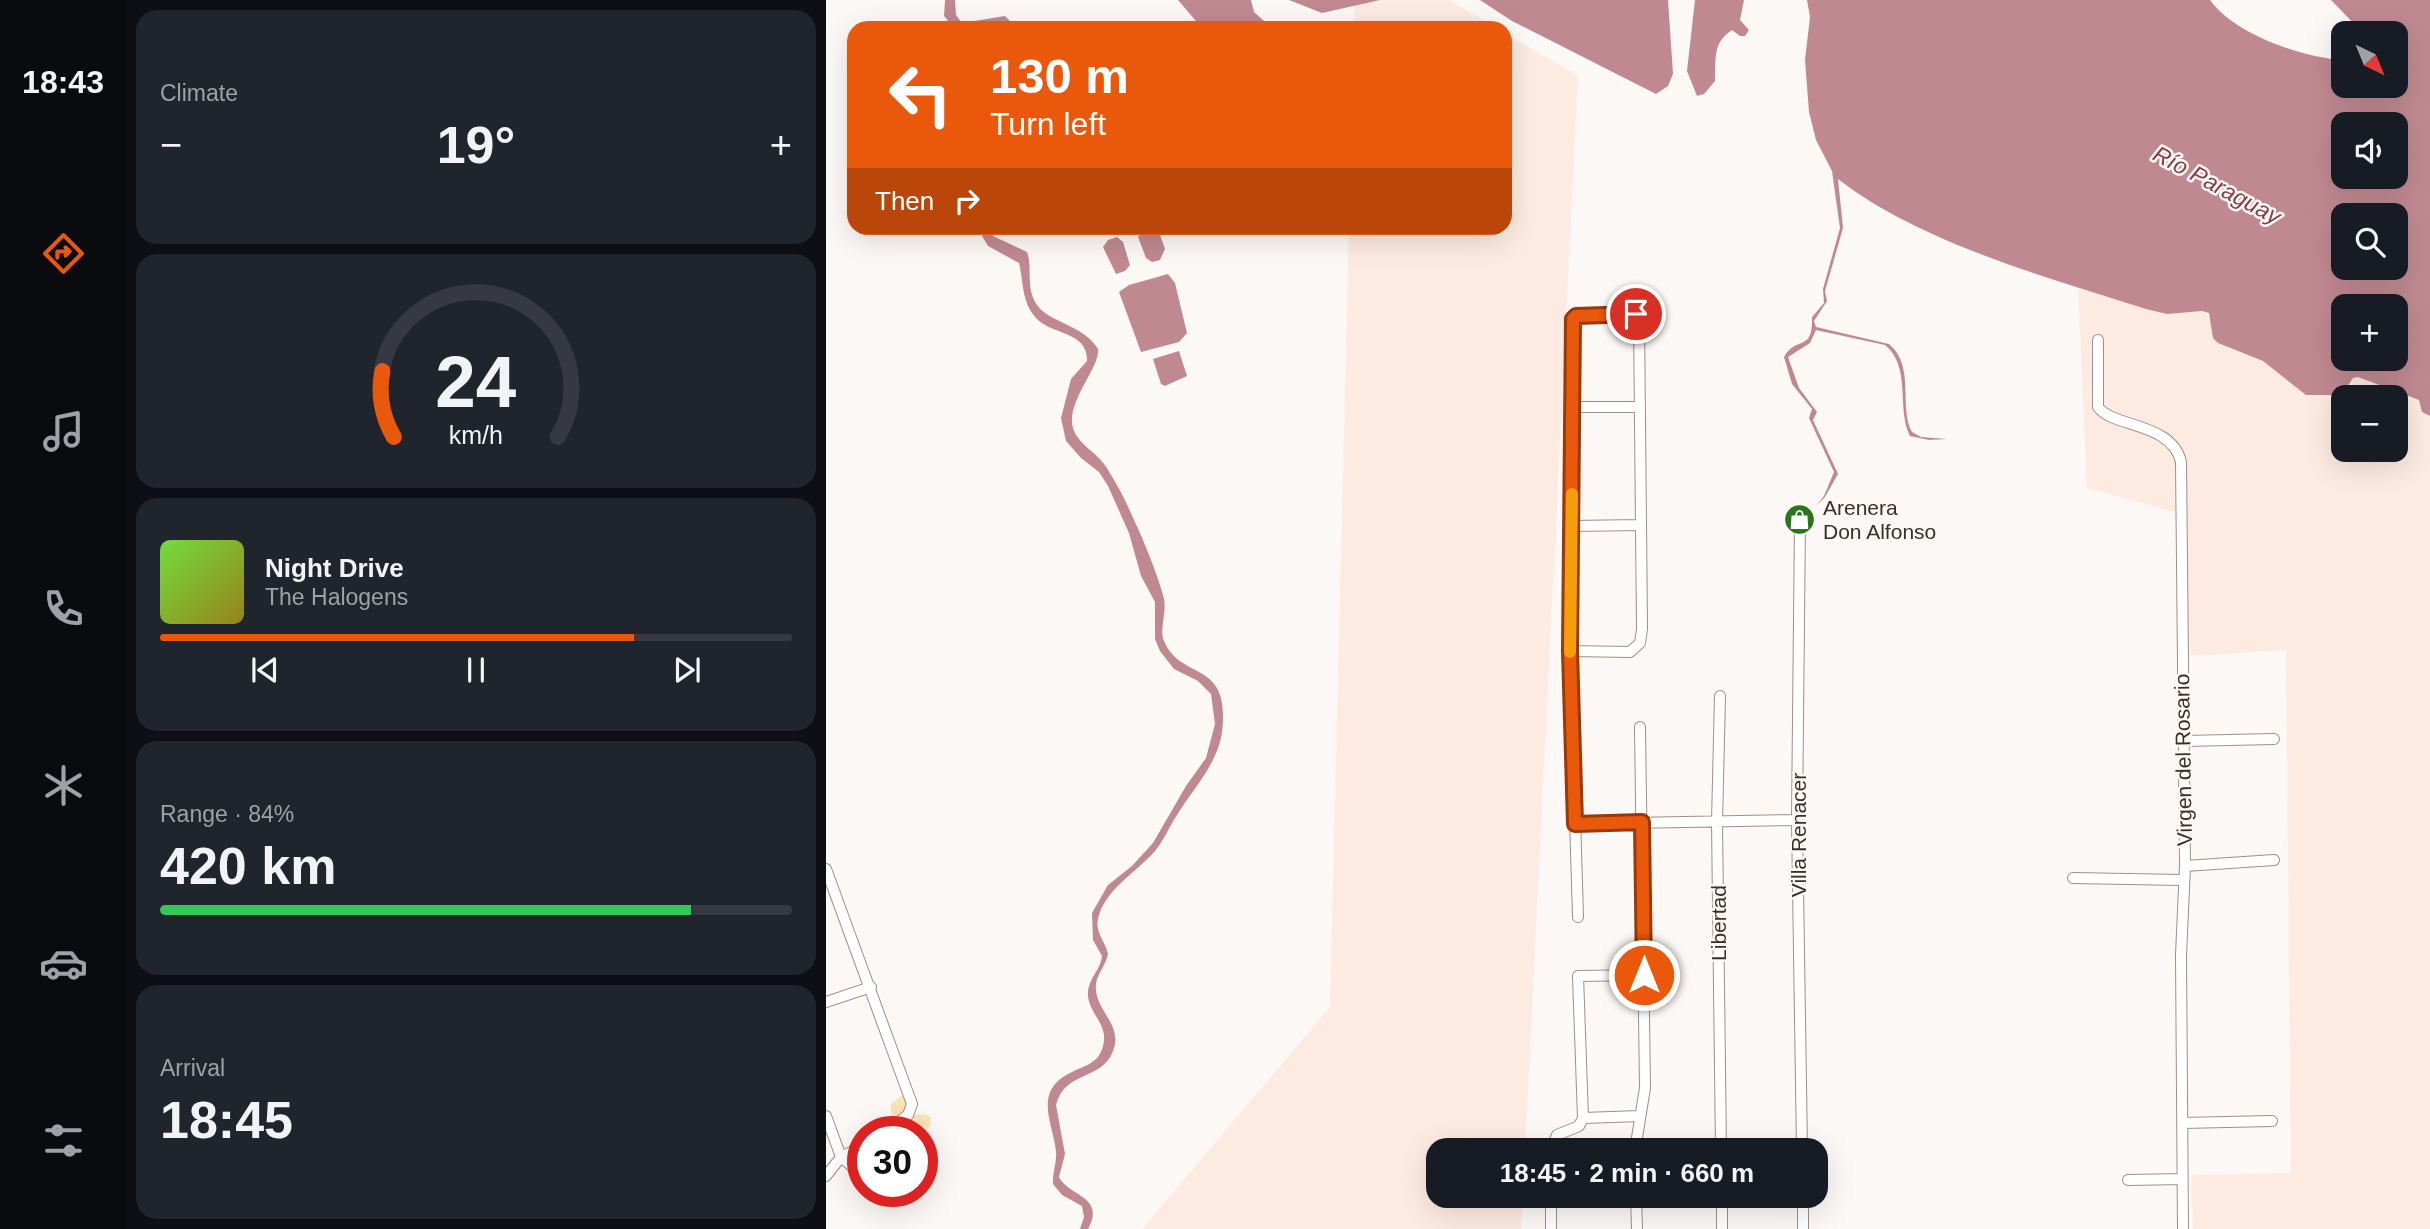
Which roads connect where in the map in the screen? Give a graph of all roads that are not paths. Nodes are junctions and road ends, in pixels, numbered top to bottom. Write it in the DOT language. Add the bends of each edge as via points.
graph roads {
  1 [pos="2098,340"];
  2 [pos="1573,407"];
  3 [pos="1640,407"];
  4 [pos="1800,520"];
  5 [pos="1640,525"];
  6 [pos="1572,526"];
  7 [pos="1570,651"];
  8 [pos="1720,696"];
  9 [pos="1640,727"];
  10 [pos="2274,739"];
  11 [pos="2184,741"];
  12 [pos="1797,820"];
  13 [pos="1642,822"];
  14 [pos="1717,822"];
  15 [pos="1575,824"];
  16 [pos="2274,860"];
  17 [pos="2185,866"];
  18 [pos="826,869"];
  19 [pos="2073,878"];
  20 [pos="2182,880"];
  21 [pos="1578,917"];
  22 [pos="1644,975"];
  23 [pos="871,987"];
  24 [pos="826,1002"];
  25 [pos="826,1116"];
  26 [pos="907,1116"];
  27 [pos="1640,1116"];
  28 [pos="1583,1118"];
  29 [pos="2272,1121"];
  30 [pos="2182,1123"];
  31 [pos="1556,1138"];
  32 [pos="1637,1138"];
  33 [pos="1721,1138"];
  34 [pos="1802,1138"];
  35 [pos="847,1154"];
  36 [pos="841,1157"];
  37 [pos="847,1162"];
  38 [pos="826,1176"];
  39 [pos="2182,1179"];
  40 [pos="2128,1180"];
  41 [pos="1551,1208"];
  42 [pos="1636,1208"];
  43 [pos="1722,1208"];
  44 [pos="1803,1208"];
  45 [pos="1551,1229"];
  46 [pos="1637,1229"];
  47 [pos="1722,1229"];
  48 [pos="1803,1229"];
  49 [pos="2183,1229"];
  1 -- 11 [label="street, Virgen del Rosario" via="2098,407 2157,434 2174,447 2181,462"];
  2 -- 3 [label="street"];
  2 -- 3 [label="street" via="1574,317 1636,314"];
  2 -- 6 [label="street"];
  3 -- 5 [label="street"];
  4 -- 12 [label="street, Villa Renacer"];
  5 -- 6 [label="street"];
  5 -- 7 [label="street" via="1640,643 1630,652"];
  6 -- 7 [label="street"];
  7 -- 15 [label="street"];
  8 -- 14 [label="street, Libertad"];
  9 -- 13 [label="street"];
  10 -- 11 [label="street"];
  11 -- 17 [label="street, Virgen del Rosario"];
  12 -- 14 [label="street"];
  12 -- 34 [label="street, Villa Renacer"];
  13 -- 14 [label="street"];
  13 -- 15 [label="street"];
  13 -- 22 [label="street"];
  14 -- 33 [label="street, Libertad"];
  15 -- 21 [label="street"];
  16 -- 17 [label="street"];
  17 -- 20 [label="street, Virgen del Rosario"];
  18 -- 23 [label="street"];
  19 -- 20 [label="street"];
  20 -- 30 [label="street, Virgen del Rosario"];
  22 -- 27 [label="street" via="1645,1088"];
  22 -- 28 [label="street" via="1578,976"];
  23 -- 24 [label="street"];
  23 -- 26 [label="street" via="912,1104"];
  25 -- 36 [label="street"];
  27 -- 28 [label="street"];
  27 -- 32 [label="street"];
  28 -- 31 [label="street" via="1579,1126"];
  29 -- 30 [label="street"];
  30 -- 39 [label="street, Virgen del Rosario"];
  35 -- 36 [label="street"];
  36 -- 37 [label="street"];
  36 -- 38 [label="street"];
  39 -- 40 [label="street"];
  39 -- 49 [label="street, Virgen del Rosario"];
  41 -- 45 [label="street"];
  42 -- 46 [label="street"];
  43 -- 47 [label="street"];
  44 -- 48 [label="street"];
}
